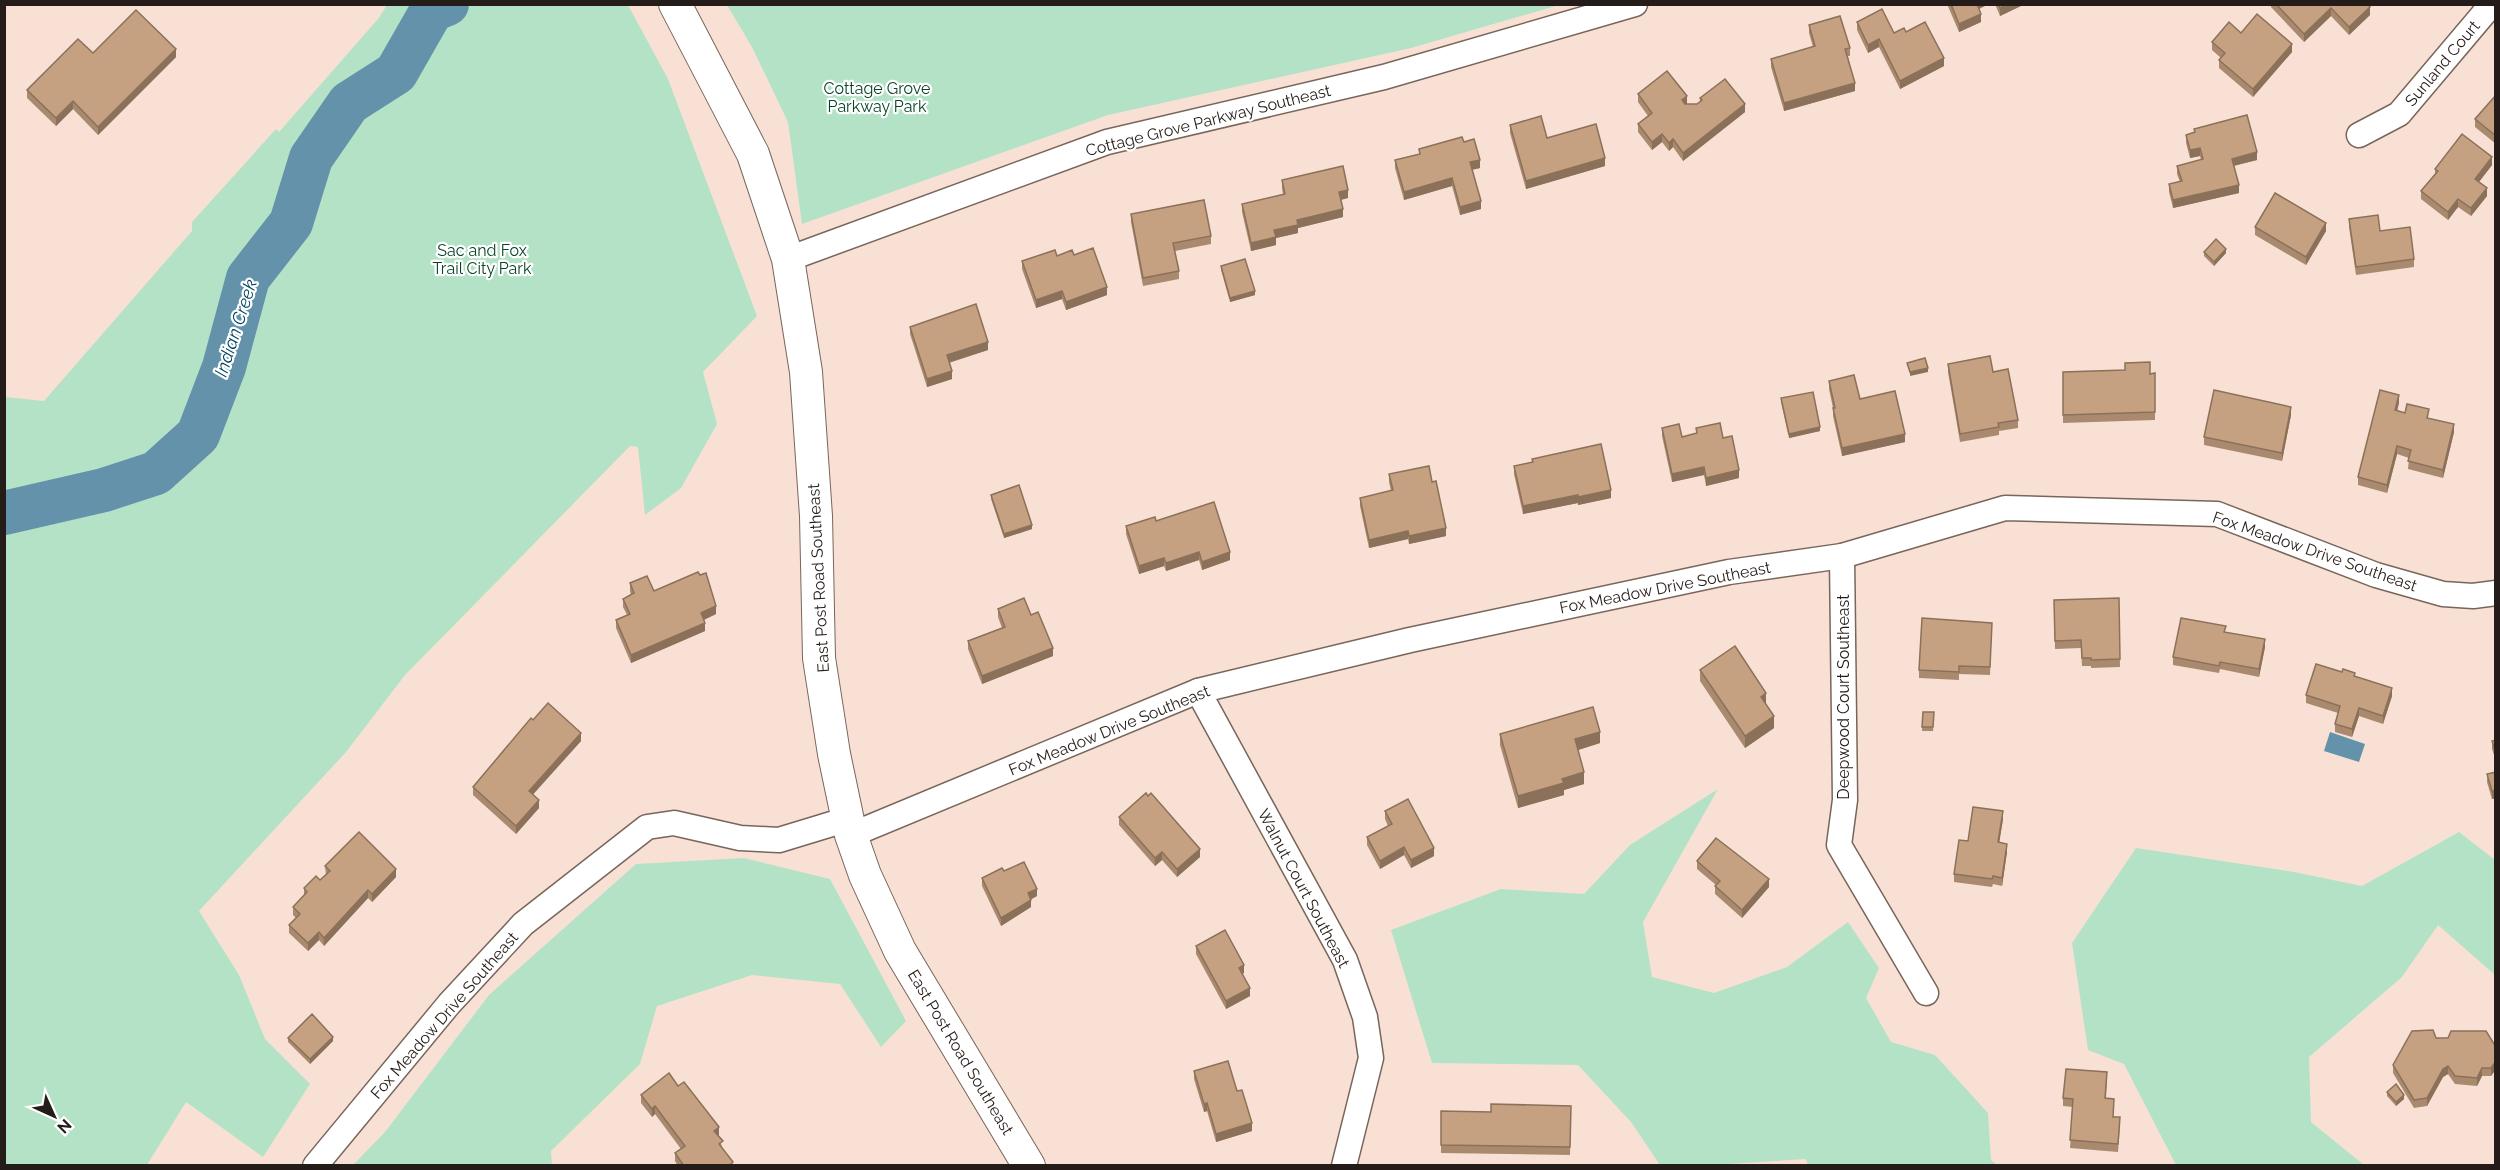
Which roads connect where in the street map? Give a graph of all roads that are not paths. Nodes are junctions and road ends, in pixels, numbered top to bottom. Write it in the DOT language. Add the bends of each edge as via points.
graph roads {
  1 [pos="675,4"];
  2 [pos="1635,4"];
  3 [pos="2492,4"];
  4 [pos="2359,135"];
  5 [pos="788,259"];
  6 [pos="1842,556"];
  7 [pos="2496,593"];
  8 [pos="1198,691"];
  9 [pos="849,827"];
  10 [pos="1926,993"];
  11 [pos="316,1165"];
  12 [pos="1029,1166"];
  13 [pos="1344,1166"];
  1 -- 5 [label="main road, East Post Road Southeast" via="753,154"];
  2 -- 5 [label="street, Cottage Grove Parkway Southeast" via="1384,77 1107,142"];
  3 -- 4 [label="street, Sunland Court" via="2398,114"];
  5 -- 9 [label="main road, East Post Road Southeast" via="806,372 816,516 819,658"];
  6 -- 7 [label="street, Fox Meadow Drive Southeast" via="2005,508 2217,514 2376,575 2443,594"];
  6 -- 8 [label="street, Fox Meadow Drive Southeast" via="1729,572 1410,640"];
  6 -- 10 [label="street, Deepwood Court Southeast" via="1845,800 1839,845"];
  8 -- 9 [label="street, Fox Meadow Drive Southeast"];
  8 -- 13 [label="street, Walnut Court Southeast" via="1345,960 1365,1017 1371,1058"];
  9 -- 11 [label="street, Fox Meadow Drive Southeast" via="779,840 740,838 674,823 647,826 523,924 449,1004"];
  9 -- 12 [label="main road, East Post Road Southeast" via="865,875 900,951"];
}
